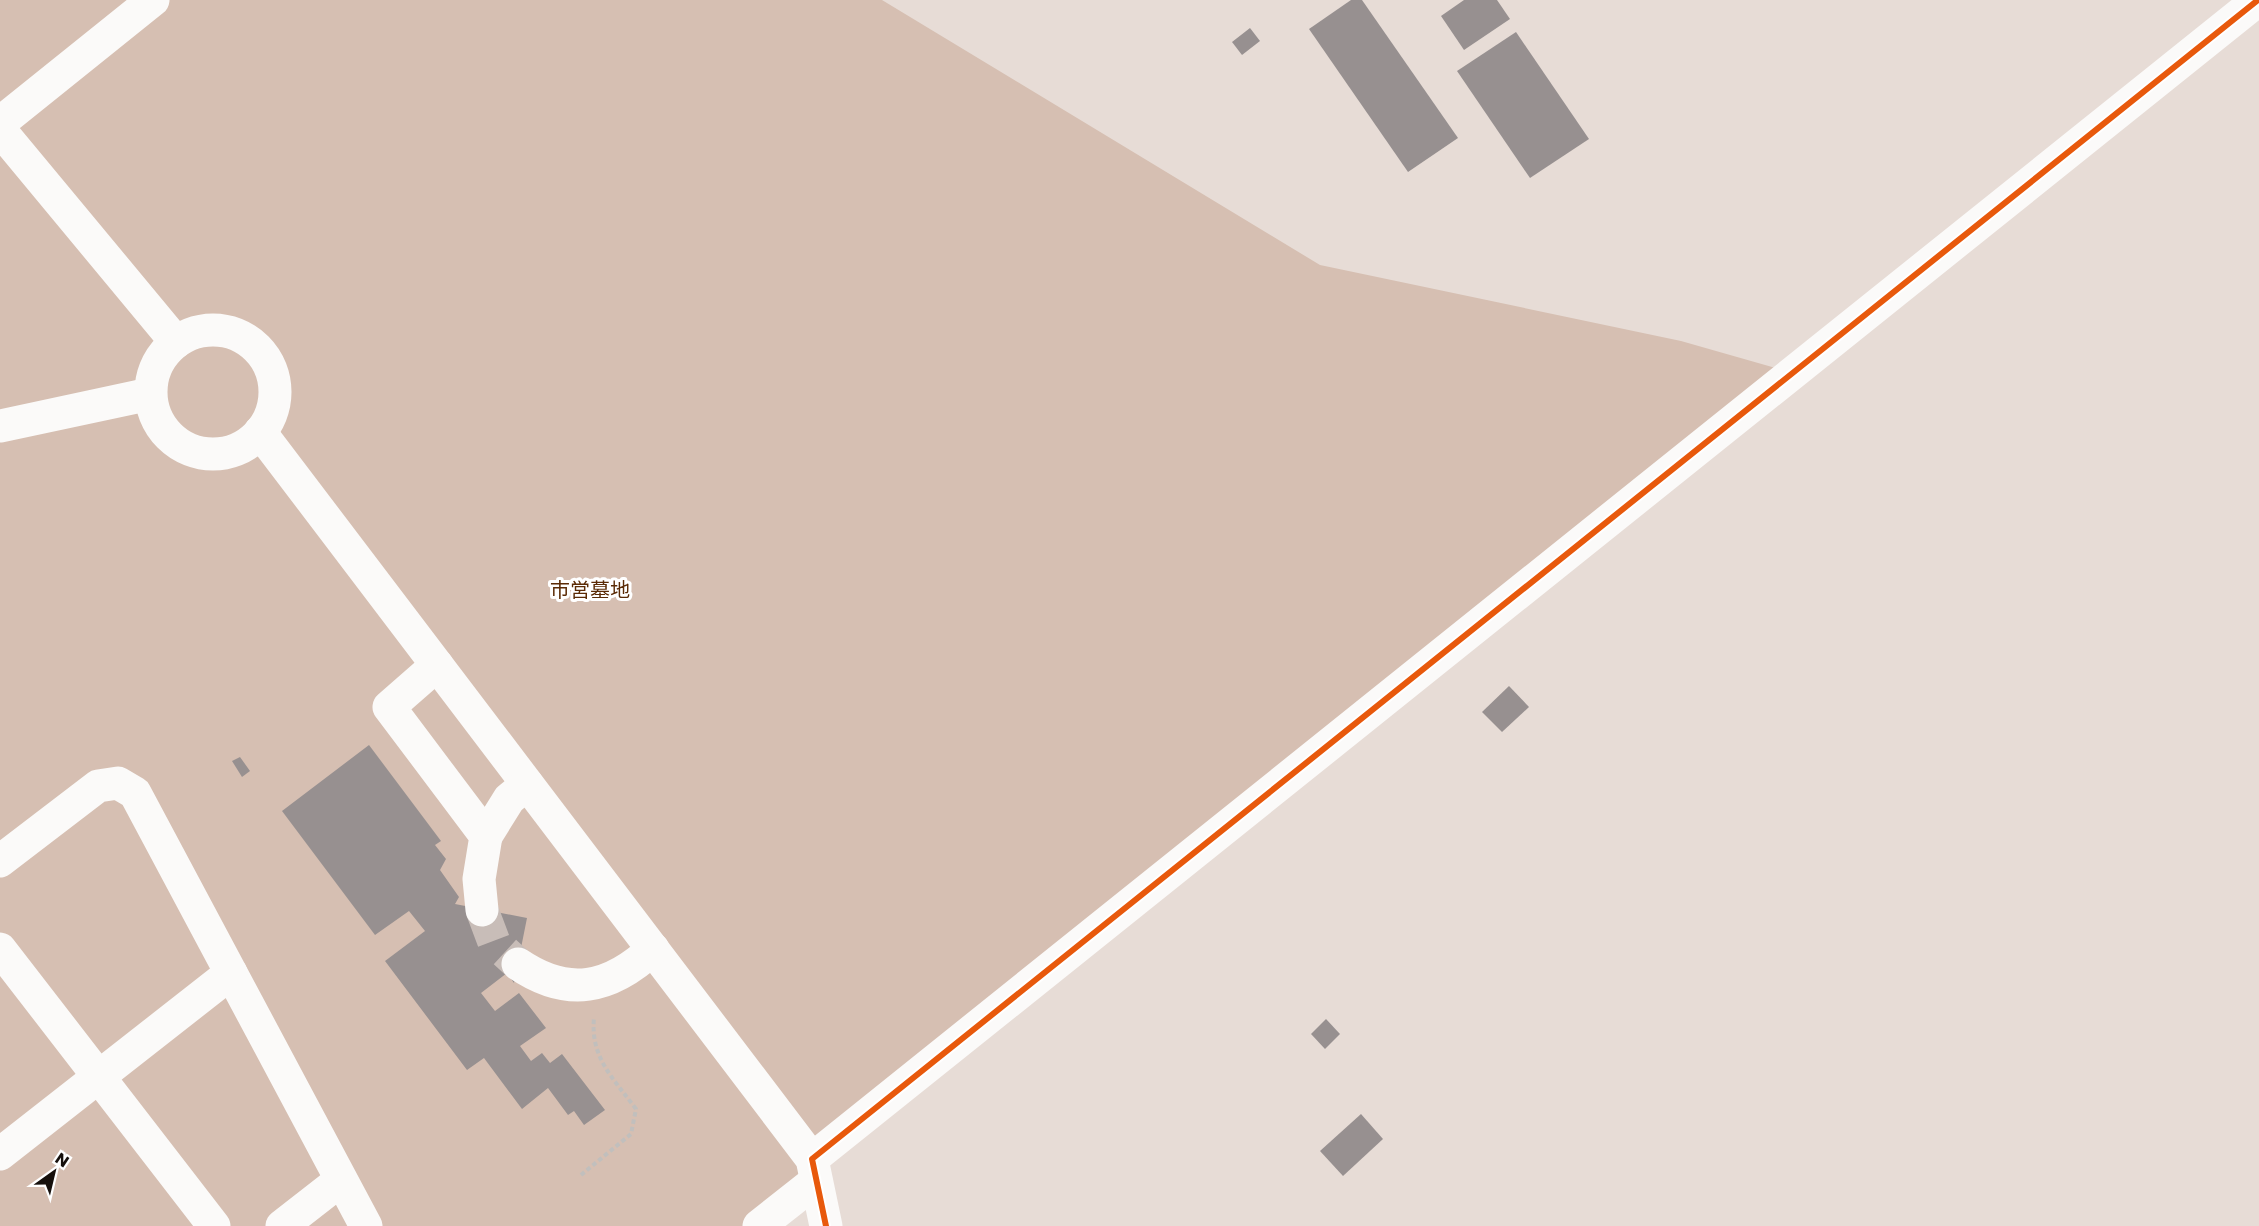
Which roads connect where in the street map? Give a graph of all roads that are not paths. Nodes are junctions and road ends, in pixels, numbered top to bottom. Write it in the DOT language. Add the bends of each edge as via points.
graph roads {
  1 [pos="153,0"];
  2 [pos="2258,0"];
  3 [pos="0,123"];
  4 [pos="0,130"];
  5 [pos="176,342"];
  6 [pos="150,394"];
  7 [pos="0,426"];
  8 [pos="260,432"];
  9 [pos="437,665"];
  10 [pos="527,784"];
  11 [pos="486,836"];
  12 [pos="0,861"];
  13 [pos="482,909"];
  14 [pos="0,949"];
  15 [pos="653,950"];
  16 [pos="518,964"];
  17 [pos="231,974"];
  18 [pos="99,1077"];
  19 [pos="0,1154"];
  20 [pos="814,1170"];
  21 [pos="341,1180"];
  22 [pos="214,1226"];
  23 [pos="282,1226"];
  24 [pos="366,1226"];
  25 [pos="759,1226"];
  26 [pos="826,1226"];
  1 -- 3 [label="street"];
  2 -- 20 [label="street"];
  4 -- 5 [label="street"];
  5 -- 6 [label="street" via="161,356"];
  5 -- 8 [label="street" via="213,329 233,333 251,343 264,357 273,376 275,396"];
  6 -- 7 [label="street"];
  6 -- 8 [label="street" via="155,415 166,433 182,446 202,453 223,453 244,446"];
  8 -- 9 [label="street"];
  9 -- 10 [label="street"];
  9 -- 11 [label="street" via="389,707"];
  10 -- 11 [label="street" via="509,799"];
  10 -- 15 [label="street"];
  11 -- 13 [label="street" via="479,879"];
  12 -- 17 [label="street" via="99,786 127,786 135,793"];
  14 -- 18 [label="street"];
  15 -- 16 [label="street" via="617,976 578,986 538,977"];
  15 -- 20 [label="street"];
  17 -- 18 [label="street"];
  17 -- 21 [label="street"];
  18 -- 19 [label="street"];
  18 -- 22 [label="street"];
  20 -- 25 [label="street"];
  20 -- 26 [label="street"];
  21 -- 23 [label="street"];
  21 -- 24 [label="street"];
}
